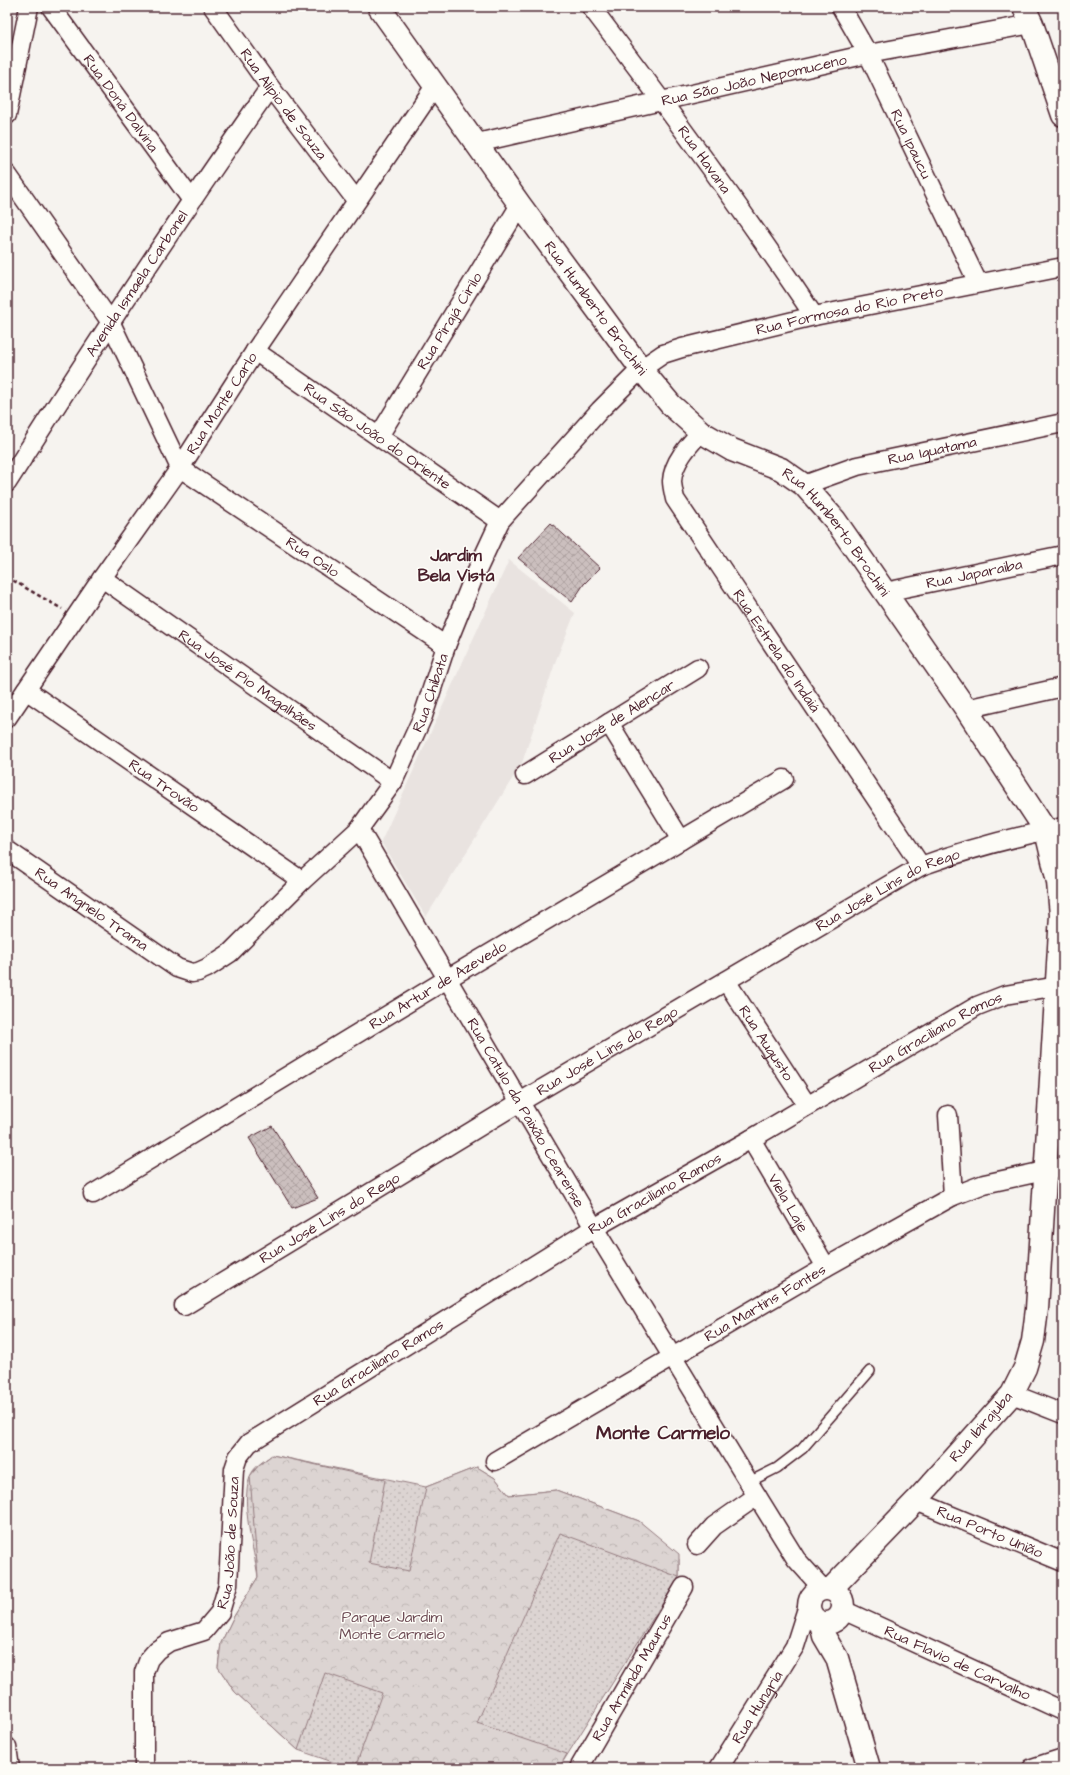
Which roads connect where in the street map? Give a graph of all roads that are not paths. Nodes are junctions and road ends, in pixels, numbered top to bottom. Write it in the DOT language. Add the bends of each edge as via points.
graph roads {
  1 [pos="29,7"];
  2 [pos="51,7"];
  3 [pos="213,7"];
  4 [pos="379,7"];
  5 [pos="591,7"];
  6 [pos="841,7"];
  7 [pos="1032,13"];
  8 [pos="868,54"];
  9 [pos="1063,69"];
  10 [pos="434,86"];
  11 [pos="270,87"];
  12 [pos="662,100"];
  13 [pos="7,115"];
  14 [pos="1063,115"];
  15 [pos="477,143"];
  16 [pos="7,174"];
  17 [pos="191,199"];
  18 [pos="356,200"];
  19 [pos="520,205"];
  20 [pos="1063,266"];
  21 [pos="978,283"];
  22 [pos="814,316"];
  23 [pos="110,321"];
  24 [pos="255,351"];
  25 [pos="641,369"];
  26 [pos="1063,423"];
  27 [pos="701,432"];
  28 [pos="379,436"];
  29 [pos="180,468"];
  30 [pos="7,483"];
  31 [pos="804,485"];
  32 [pos="500,521"];
  33 [pos="1063,555"];
  34 [pos="102,578"];
  35 [pos="885,592"];
  36 [pos="446,646"];
  37 [pos="698,668"];
  38 [pos="1063,687"];
  39 [pos="26,690"];
  40 [pos="966,709"];
  41 [pos="7,718"];
  42 [pos="609,723"];
  43 [pos="525,775"];
  44 [pos="784,780"];
  45 [pos="393,782"];
  46 [pos="359,829"];
  47 [pos="1054,829"];
  48 [pos="680,840"];
  49 [pos="7,850"];
  50 [pos="921,866"];
  51 [pos="302,881"];
  52 [pos="177,968"];
  53 [pos="447,978"];
  54 [pos="726,981"];
  55 [pos="1058,986"];
  56 [pos="1059,1031"];
  57 [pos="520,1102"];
  58 [pos="807,1105"];
  59 [pos="948,1115"];
  60 [pos="751,1139"];
  61 [pos="1054,1169"];
  62 [pos="93,1194"];
  63 [pos="953,1196"];
  64 [pos="594,1228"];
  65 [pos="826,1267"];
  66 [pos="184,1306"];
  67 [pos="674,1357"];
  68 [pos="870,1371"];
  69 [pos="1012,1394"];
  70 [pos="1063,1414"];
  71 [pos="265,1433"];
  72 [pos="495,1461"];
  73 [pos="753,1489"];
  74 [pos="916,1501"];
  75 [pos="697,1545"];
  76 [pos="1063,1562"];
  77 [pos="684,1586"];
  78 [pos="830,1606"];
  79 [pos="795,1646"];
  80 [pos="1063,1711"];
  81 [pos="7,1748"];
  82 [pos="1063,1758"];
  83 [pos="10,1768"];
  84 [pos="144,1768"];
  85 [pos="579,1768"];
  86 [pos="719,1768"];
  87 [pos="870,1768"];
  88 [pos="1032,1768"];
  1 -- 13 [label="street"];
  2 -- 17 [label="street, Rua Doná Dalvina"];
  3 -- 11 [label="street, Rua Alípio de Souza"];
  4 -- 10 [label="street, Rua Humberto Brochini"];
  5 -- 12 [label="street, Rua Havana"];
  6 -- 8 [label="street, Rua Ipaucu"];
  7 -- 8 [label="street, Rua São João Nepomuceno"];
  7 -- 9 [label="street"];
  7 -- 14 [label="street"];
  8 -- 12 [label="street, Rua São João Nepomuceno"];
  8 -- 21 [label="street, Rua Ipaucu"];
  10 -- 15 [label="street, Rua Humberto Brochini"];
  10 -- 18 [label="street, Rua Monte Carlo"];
  11 -- 17 [label="street, Avenida Ismaela Carbonel"];
  11 -- 18 [label="street, Rua Alípio de Souza"];
  12 -- 15 [label="street, Rua São João Nepomuceno"];
  12 -- 22 [label="street, Rua Havana" via="748,218"];
  15 -- 19 [label="street, Rua Humberto Brochini"];
  16 -- 23 [label="street"];
  17 -- 23 [label="street, Avenida Ismaela Carbonel"];
  18 -- 24 [label="street, Rua Monte Carlo"];
  19 -- 25 [label="street, Rua Humberto Brochini"];
  19 -- 28 [label="street, Rua Pirajá Cirilo"];
  20 -- 21 [label="street, Rua Formosa do Rio Preto"];
  21 -- 22 [label="street, Rua Formosa do Rio Preto"];
  22 -- 25 [label="street, Rua Formosa do Rio Preto" via="663,354"];
  23 -- 29 [label="street"];
  23 -- 30 [label="street, Avenida Ismaela Carbonel"];
  24 -- 28 [label="street, Rua São João do Oriente"];
  24 -- 29 [label="street, Rua Monte Carlo"];
  25 -- 27 [label="street, Rua Humberto Brochini" via="671,405"];
  25 -- 32 [label="street, Rua Chibata" via="600,410"];
  26 -- 31 [label="street, Rua Iguatama" via="857,466"];
  27 -- 31 [label="street, Rua Humberto Brochini" via="732,450 781,470"];
  27 -- 50 [label="street, Rua Estrela do Indaiá" via="687,447 676,467 672,481 675,500"];
  28 -- 32 [label="street, Rua São João do Oriente"];
  29 -- 34 [label="street, Rua Monte Carlo"];
  29 -- 36 [label="street, Rua Oslo"];
  31 -- 35 [label="street, Rua Humberto Brochini" via="835,520"];
  32 -- 36 [label="street, Rua Chibata"];
  33 -- 35 [label="street, Rua Japaraiba"];
  34 -- 39 [label="street, Rua Monte Carlo"];
  34 -- 45 [label="street, Rua José Pio Magalhães"];
  35 -- 40 [label="street, Rua Humberto Brochini"];
  36 -- 45 [label="street, Rua Chibata" via="423,716"];
  37 -- 42 [label="street, Rua José de Alencar"];
  38 -- 40 [label="street"];
  39 -- 41 [label="street, Rua Monte Carlo"];
  39 -- 51 [label="street, Rua Trovão"];
  40 -- 47 [label="street, Rua Humberto Brochini"];
  42 -- 43 [label="street, Rua José de Alencar"];
  42 -- 48 [label="street"];
  44 -- 48 [label="street, Rua Artur de Azevedo"];
  45 -- 46 [label="street, Rua Chibata"];
  46 -- 51 [label="street, Rua Chibata"];
  46 -- 53 [label="street, Rua Catulo da Paixão Cearense"];
  47 -- 50 [label="street, Rua José Lins do Rego" via="997,841"];
  47 -- 55 [label="street, Rua Humberto Brochini" via="1061,915"];
  48 -- 53 [label="street, Rua Artur de Azevedo"];
  49 -- 52 [label="street, Rua Angnelo Trama"];
  50 -- 54 [label="street, Rua José Lins do Rego"];
  51 -- 52 [label="street, Rua Chibata" via="224,957 198,972 192,973"];
  53 -- 57 [label="street, Rua Catulo da Paixão Cearense"];
  53 -- 62 [label="street, Rua Artur de Azevedo"];
  54 -- 57 [label="street, Rua José Lins do Rego"];
  54 -- 58 [label="street, Rua Augusto"];
  55 -- 56 [label="street, Rua Humberto Brochini"];
  55 -- 58 [label="street, Rua Graciliano Ramos" via="1005,995 977,1006"];
  56 -- 61 [label="street, Rua Humberto Brochini"];
  57 -- 64 [label="street, Rua Catulo da Paixão Cearense"];
  57 -- 66 [label="street, Rua José Lins do Rego"];
  58 -- 60 [label="street, Rua Graciliano Ramos"];
  59 -- 63 [label="street"];
  60 -- 64 [label="street, Rua Graciliano Ramos"];
  60 -- 65 [label="street, Viela Laje"];
  61 -- 63 [label="street, Rua Martins Fontes" via="984,1184"];
  61 -- 69 [label="street, Rua Ibirajuba" via="1033,1341 1025,1368"];
  63 -- 65 [label="street, Rua Martins Fontes"];
  64 -- 67 [label="street, Rua Catulo da Paixão Cearense"];
  64 -- 71 [label="street, Rua Graciliano Ramos"];
  65 -- 67 [label="street, Rua Martins Fontes"];
  67 -- 72 [label="street, Rua Martins Fontes"];
  67 -- 73 [label="street, Rua Catulo da Paixão Cearense"];
  68 -- 73 [label="lane" via="802,1449"];
  69 -- 70 [label="street"];
  69 -- 74 [label="street, Rua Ibirajuba"];
  71 -- 84 [label="street, Rua João de Souza" via="249,1443 238,1457 234,1469 228,1585 220,1612 204,1631 170,1642 157,1650 149,1659 144,1672"];
  73 -- 75 [label="street"];
  73 -- 78 [label="street, Rua Catulo da Paixão Cearense" via="796,1559"];
  74 -- 76 [label="street, Rua Porto União"];
  74 -- 78 [label="street, Rua Ibirajuba" via="846,1574"];
  77 -- 85 [label="street, Rua Arminda Maurus"];
  78 -- 79 [label="street, Rua Hungria"];
  78 -- 79 [label="street, Rua Hungria" via="815,1628"];
  78 -- 80 [label="street, Rua Flavio de Carvalho"];
  78 -- 87 [label="street" via="824,1636 837,1658"];
  79 -- 86 [label="street, Rua Hungria"];
  81 -- 83 [label="street"];
  82 -- 88 [label="street"];
}
